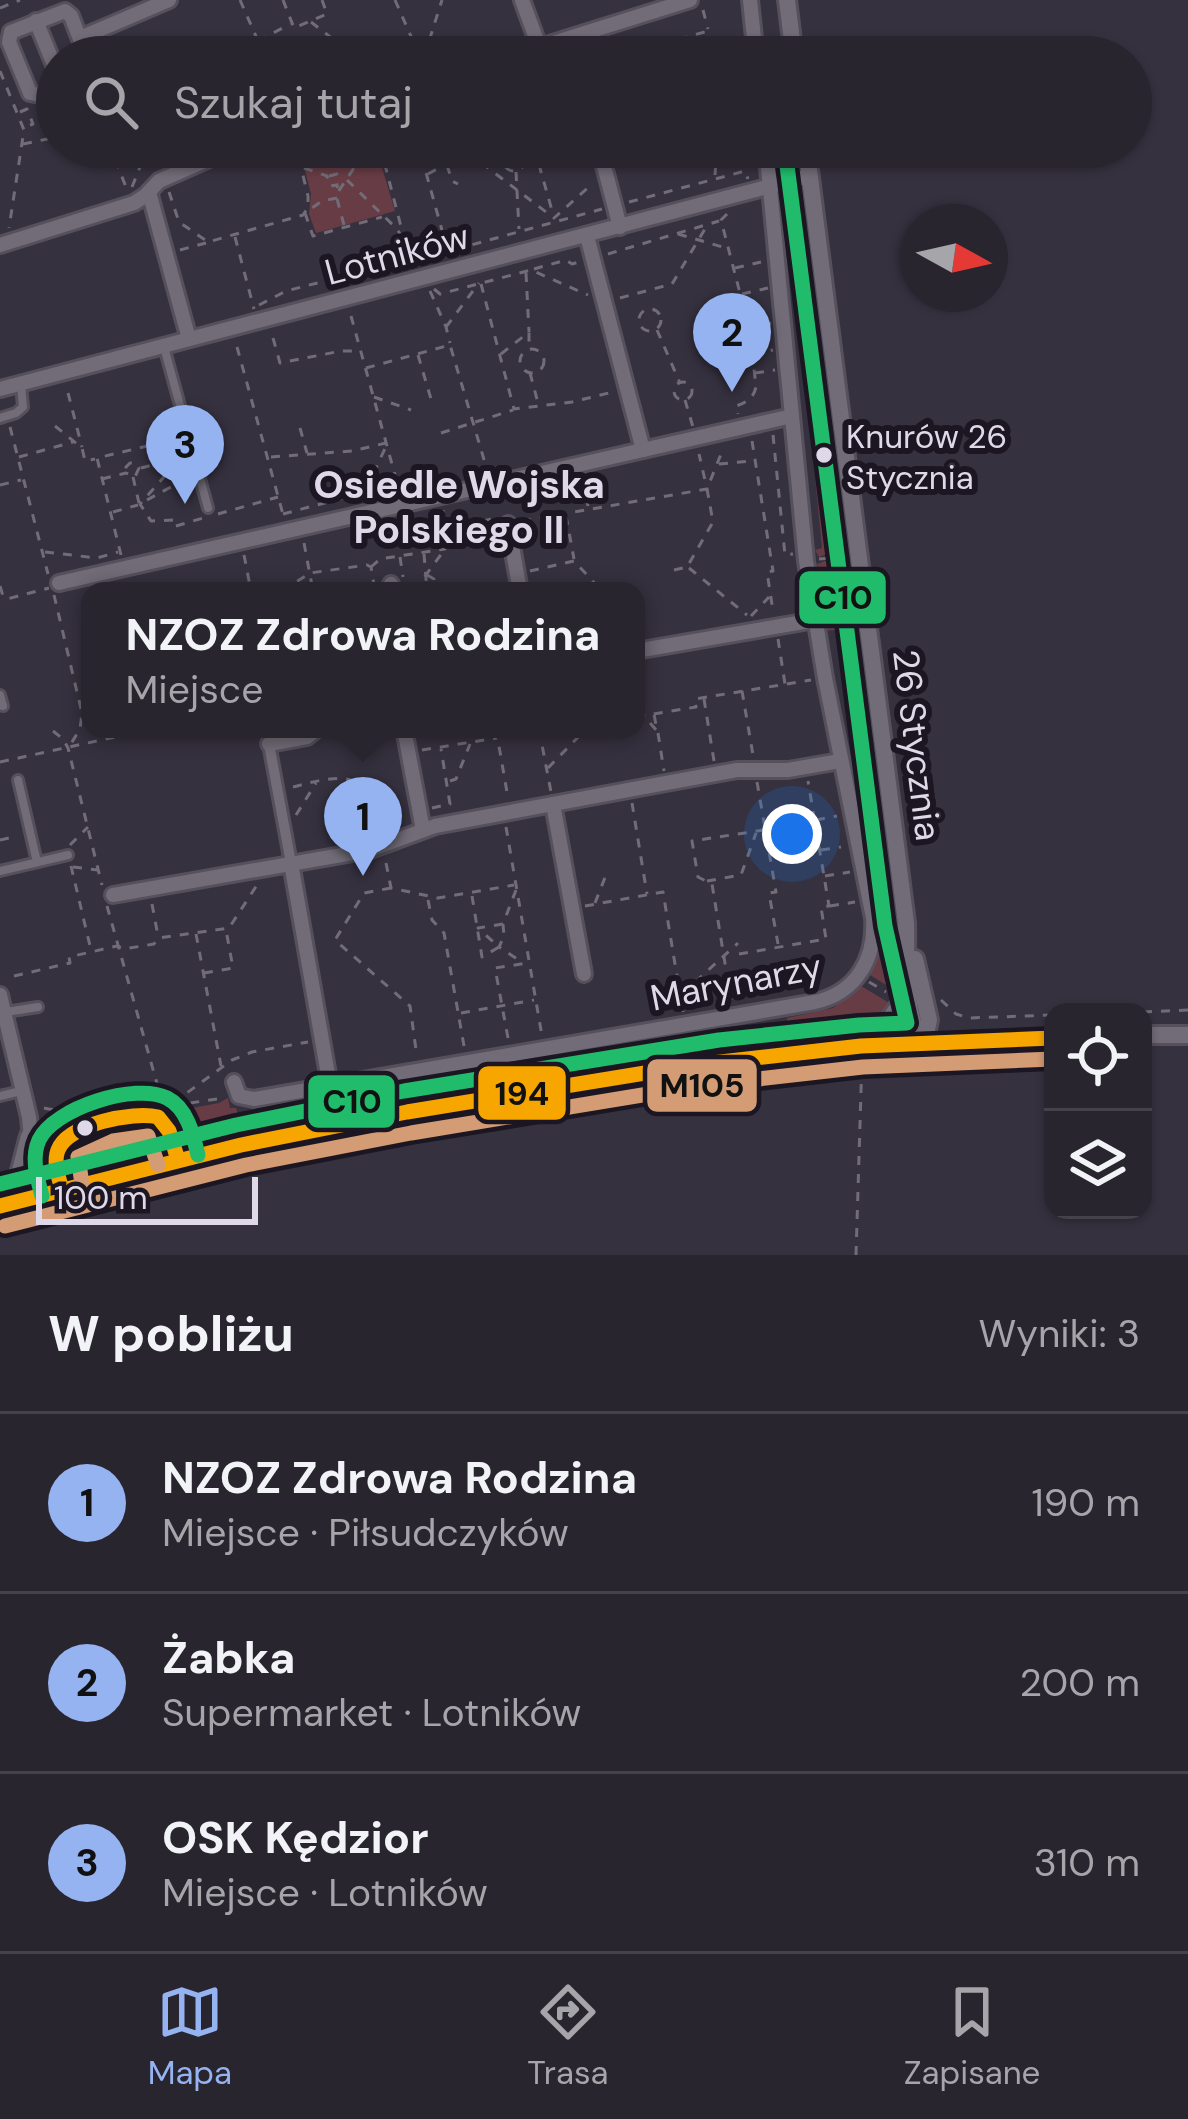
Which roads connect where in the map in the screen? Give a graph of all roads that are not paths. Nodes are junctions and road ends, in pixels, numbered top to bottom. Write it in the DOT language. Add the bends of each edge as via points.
graph roads {
  1 [pos="169,0"];
  2 [pos="522,0"];
  3 [pos="690,0"];
  4 [pos="750,0"];
  5 [pos="787,0"];
  6 [pos="36,21"];
  7 [pos="42,36"];
  8 [pos="79,36"];
  9 [pos="85,36"];
  10 [pos="535,36"];
  11 [pos="580,36"];
  12 [pos="754,36"];
  13 [pos="791,36"];
  14 [pos="36,95"];
  15 [pos="189,168"];
  16 [pos="605,168"];
  17 [pos="768,168"];
  18 [pos="808,168"];
  19 [pos="809,176"];
  20 [pos="770,187"];
  21 [pos="149,192"];
  22 [pos="620,227"];
  23 [pos="587,236"];
  24 [pos="6,244"];
  25 [pos="189,340"];
  26 [pos="164,346"];
  27 [pos="21,383"];
  28 [pos="0,389"];
  29 [pos="792,416"];
  30 [pos="3,417"];
  31 [pos="643,451"];
  32 [pos="208,508"];
  33 [pos="504,521"];
  34 [pos="518,582"];
  35 [pos="53,586"];
  36 [pos="815,620"];
  37 [pos="645,649"];
  38 [pos="0,694"];
  39 [pos="3,706"];
  40 [pos="302,738"];
  41 [pos="406,738"];
  42 [pos="269,744"];
  43 [pos="841,765"];
  44 [pos="18,780"];
  45 [pos="553,804"];
  46 [pos="423,830"];
  47 [pos="68,855"];
  48 [pos="37,862"];
  49 [pos="292,863"];
  50 [pos="0,871"];
  51 [pos="113,895"];
  52 [pos="906,923"];
  53 [pos="584,974"];
  54 [pos="901,990"];
  55 [pos="0,995"];
  56 [pos="932,1002"];
  57 [pos="38,1007"];
  58 [pos="3,1016"];
  59 [pos="1152,1035"];
  60 [pos="1188,1035"];
  61 [pos="1044,1038"];
  62 [pos="1002,1040"];
  63 [pos="924,1043"];
  64 [pos="827,1050"];
  65 [pos="401,1074"];
  66 [pos="330,1086"];
  67 [pos="235,1087"];
  68 [pos="23,1090"];
  69 [pos="0,1096"];
  70 [pos="407,1112"];
  71 [pos="30,1131"];
  72 [pos="178,1160"];
  73 [pos="62,1190"];
  74 [pos="40,1196"];
  75 [pos="9,1203"];
  1 -- 9 [label="street"];
  2 -- 10 [label="street"];
  3 -- 11 [label="street"];
  4 -- 12 [label="street"];
  5 -- 13 [label="street"];
  6 -- 7 [label="street"];
  6 -- 8 [label="street" via="65,11"];
  6 -- 14 [label="street" via="11,32 9,42"];
  15 -- 21 [label="street"];
  16 -- 22 [label="street"];
  17 -- 20 [label="street, Marynarzy"];
  18 -- 19 [label="street, 26 Stycznia"];
  19 -- 20 [label="street, Lotników"];
  19 -- 52 [label="street, 26 Stycznia"];
  20 -- 22 [label="street, Lotników"];
  20 -- 29 [label="street, Marynarzy"];
  21 -- 24 [label="street"];
  21 -- 25 [label="street"];
  22 -- 23 [label="street, Lotników"];
  23 -- 25 [label="street, Lotników"];
  23 -- 31 [label="street"];
  25 -- 26 [label="street, Lotników"];
  26 -- 27 [label="street, Lotników"];
  26 -- 32 [label="lane"];
  27 -- 28 [label="street, Lotników"];
  27 -- 30 [label="lane" via="23,407"];
  29 -- 31 [label="street"];
  29 -- 36 [label="street, Marynarzy"];
  31 -- 35 [label="street"];
  33 -- 34 [label="street"];
  36 -- 37 [label="street"];
  36 -- 43 [label="street, Marynarzy"];
  38 -- 39 [label="lane"];
  40 -- 42 [label="street"];
  41 -- 46 [label="street"];
  42 -- 49 [label="street"];
  43 -- 45 [label="street" via="716,774"];
  43 -- 65 [label="street, Marynarzy" via="874,928 867,963 842,993"];
  44 -- 48 [label="lane"];
  45 -- 46 [label="street"];
  45 -- 53 [label="street"];
  46 -- 49 [label="street" via="380,848"];
  47 -- 48 [label="lane"];
  48 -- 50 [label="lane"];
  49 -- 51 [label="street"];
  49 -- 66 [label="street"];
  52 -- 54 [label="street, 26 Stycznia"];
  52 -- 56 [label="street, 26 Stycznia"];
  54 -- 63 [label="street, 26 Stycznia"];
  54 -- 64 [label="street" via="881,1027"];
  55 -- 58 [label="street"];
  56 -- 62 [label="street" via="947,1030"];
  56 -- 63 [label="street, 26 Stycznia"];
  57 -- 58 [label="lane"];
  58 -- 68 [label="street"];
  59 -- 60 [label="street"];
  61 -- 62 [label="street"];
  62 -- 63 [label="street"];
  63 -- 64 [label="street"];
  64 -- 70 [label="street"];
  65 -- 66 [label="street, Marynarzy"];
  65 -- 70 [label="street"];
  66 -- 67 [label="street, Marynarzy" via="249,1099"];
  68 -- 69 [label="lane"];
  68 -- 71 [label="street"];
  70 -- 72 [label="street"];
  71 -- 74 [label="street"];
  71 -- 75 [label="street"];
  72 -- 73 [label="street"];
  72 -- 73 [label="lane" via="167,1126 135,1114 63,1140 56,1158"];
  73 -- 74 [label="street"];
  74 -- 75 [label="street"];
}
